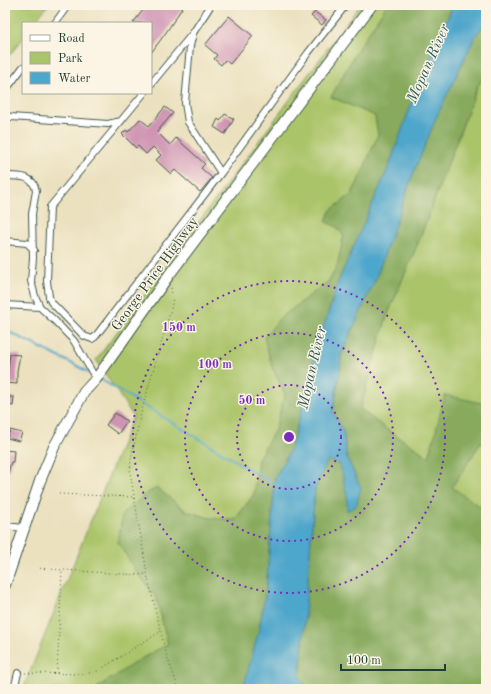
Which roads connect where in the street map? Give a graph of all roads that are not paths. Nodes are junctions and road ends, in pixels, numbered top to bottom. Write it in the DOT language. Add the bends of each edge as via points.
graph roads {
  1 [pos="68,5"];
  2 [pos="211,5"];
  3 [pos="346,5"];
  4 [pos="372,5"];
  5 [pos="56,22"];
  6 [pos="193,33"];
  7 [pos="22,68"];
  8 [pos="152,83"];
  9 [pos="5,91"];
  10 [pos="143,94"];
  11 [pos="5,115"];
  12 [pos="121,121"];
  13 [pos="221,173"];
  14 [pos="5,176"];
  15 [pos="5,241"];
  16 [pos="34,250"];
  17 [pos="5,305"];
  18 [pos="40,307"];
  19 [pos="96,379"];
  20 [pos="5,526"];
  21 [pos="24,528"];
  22 [pos="5,585"];
  23 [pos="18,673"];
  24 [pos="14,689"];
  1 -- 5 [label="street"];
  2 -- 6 [label="street"];
  3 -- 13 [label="street"];
  4 -- 19 [label="highway, George Price Highway" via="170,275"];
  6 -- 8 [label="street"];
  6 -- 13 [label="street" via="186,103 188,122"];
  7 -- 9 [label="street"];
  10 -- 12 [label="street"];
  11 -- 12 [label="street" via="108,124"];
  12 -- 13 [label="street" via="50,207 47,281 49,297 56,308 88,339 95,337"];
  14 -- 16 [label="street" via="25,177 36,187 32,221"];
  15 -- 16 [label="street" via="27,243"];
  16 -- 18 [label="street" via="31,281"];
  17 -- 18 [label="street"];
  18 -- 19 [label="street" via="74,341"];
  19 -- 21 [label="highway, George Price Highway" via="84,392 54,447"];
  20 -- 21 [label="street"];
  21 -- 22 [label="highway, George Price Highway"];
  23 -- 24 [label="street"];
}
